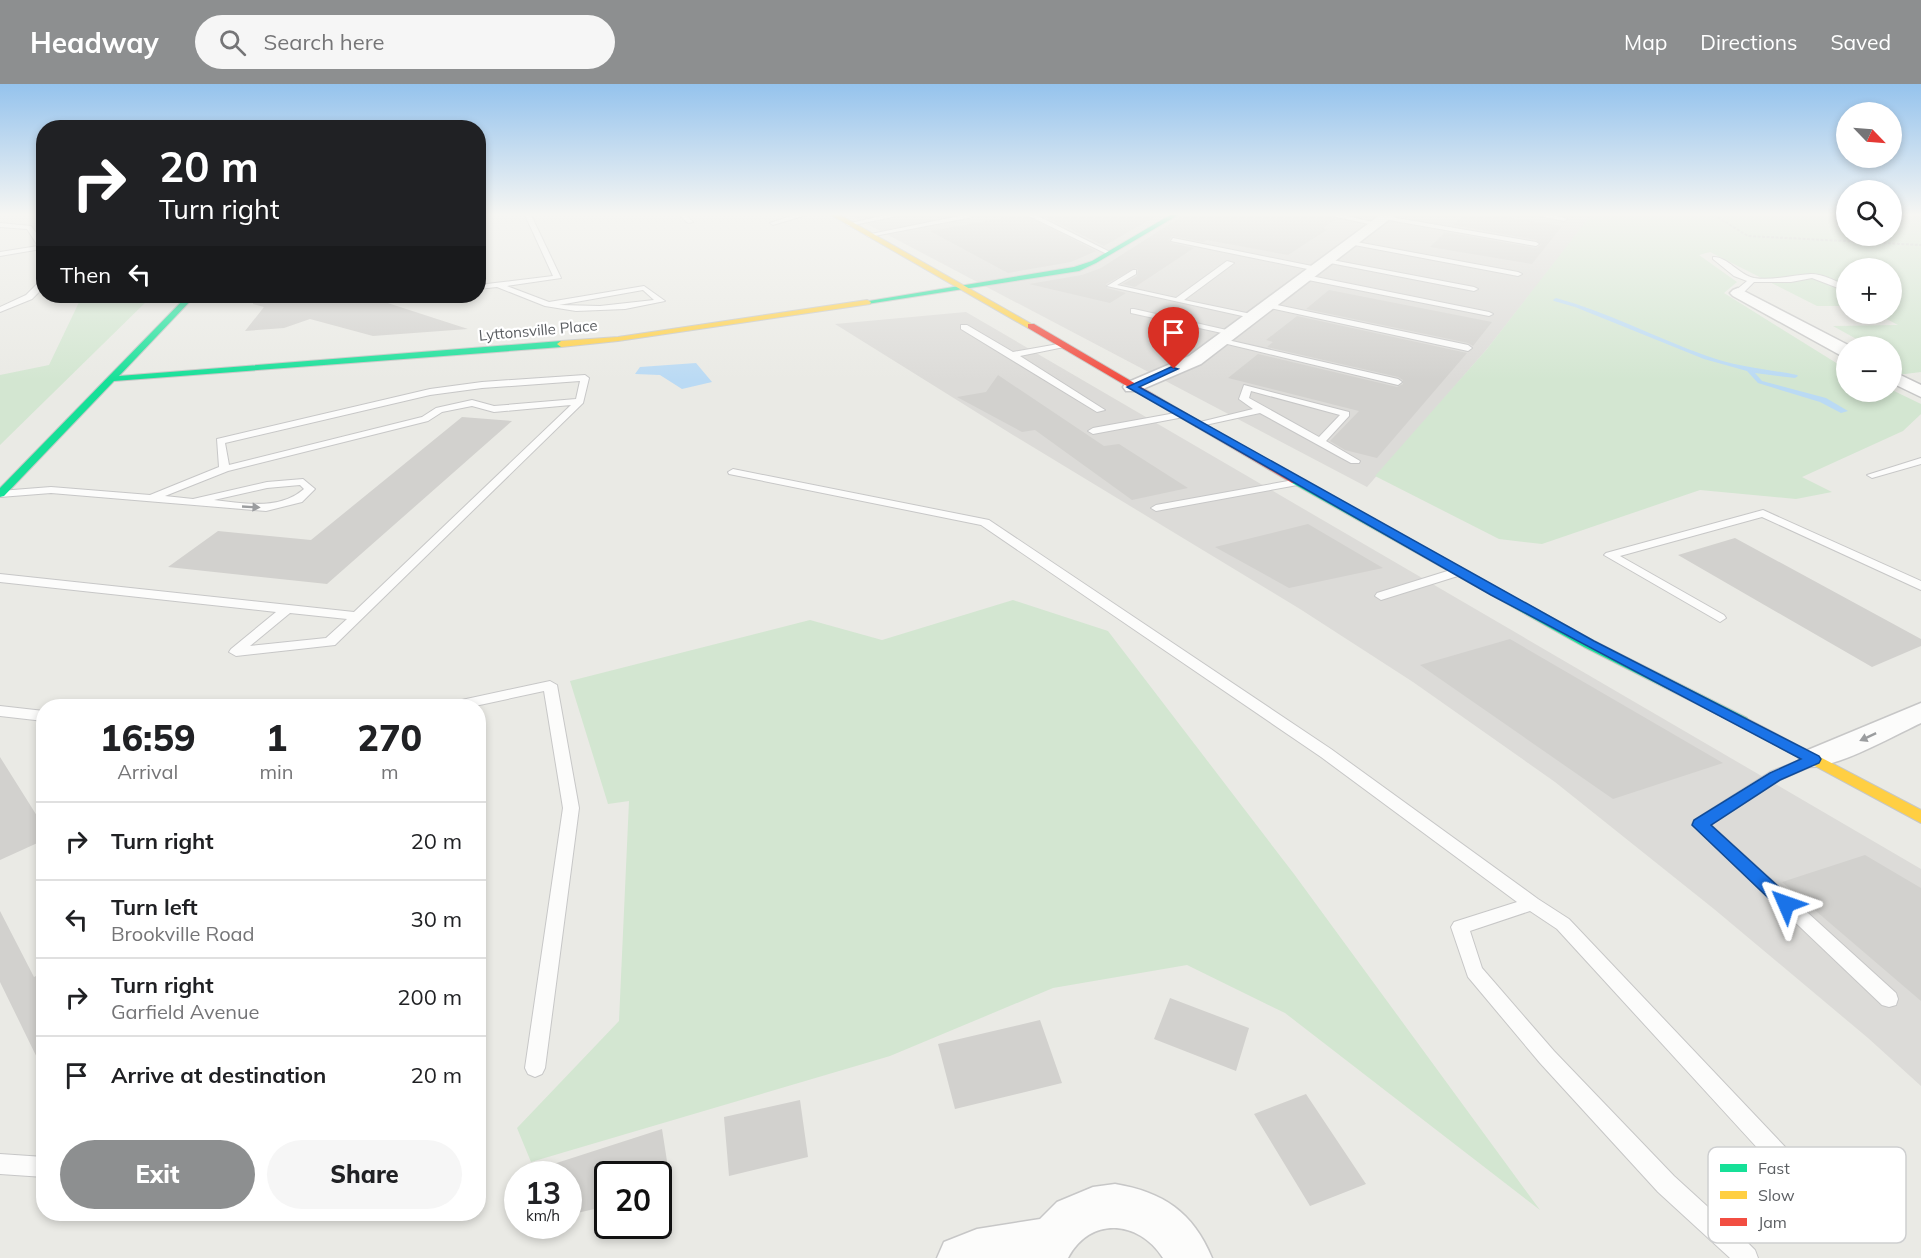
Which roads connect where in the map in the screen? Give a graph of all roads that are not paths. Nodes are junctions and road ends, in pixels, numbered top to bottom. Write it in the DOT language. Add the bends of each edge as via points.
graph roads {
  1 [pos="553,270"];
  2 [pos="933,270"];
  3 [pos="1071,270"];
  4 [pos="1220,270"];
  5 [pos="1316,270"];
  6 [pos="1320,270"];
  7 [pos="1323,270"];
  8 [pos="1495,270"];
  9 [pos="1731,270"];
  10 [pos="1133,272"];
  11 [pos="1518,274"];
  12 [pos="1752,280"];
  13 [pos="1836,284"];
  14 [pos="498,285"];
  15 [pos="486,286"];
  16 [pos="966,288"];
  17 [pos="36,290"];
  18 [pos="1474,290"];
  19 [pos="1738,292"];
  20 [pos="907,297"];
  21 [pos="1178,300"];
  22 [pos="186,303"];
  23 [pos="551,304"];
  24 [pos="1268,305"];
  25 [pos="999,308"];
  26 [pos="0,310"];
  27 [pos="1134,310"];
  28 [pos="1489,314"];
  29 [pos="1253,317"];
  30 [pos="964,327"];
  31 [pos="1227,337"];
  32 [pos="1061,345"];
  33 [pos="1836,346"];
  34 [pos="1468,348"];
  35 [pos="1012,355"];
  36 [pos="146,357"];
  37 [pos="188,373"];
  38 [pos="111,379"];
  39 [pos="1902,381"];
  40 [pos="1398,382"];
  41 [pos="1132,387"];
  42 [pos="1920,390"];
  43 [pos="580,400"];
  44 [pos="86,405"];
  45 [pos="1100,410"];
  46 [pos="1261,410"];
  47 [pos="1181,415"];
  48 [pos="1199,425"];
  49 [pos="1093,431"];
  50 [pos="1320,442"];
  51 [pos="1355,461"];
  52 [pos="1921,461"];
  53 [pos="224,469"];
  54 [pos="734,472"];
  55 [pos="1872,475"];
  56 [pos="1299,482"];
  57 [pos="0,494"];
  58 [pos="154,497"];
  59 [pos="193,502"];
  60 [pos="1156,508"];
  61 [pos="1457,572"];
  62 [pos="0,578"];
  63 [pos="1921,586"];
  64 [pos="1381,596"];
  65 [pos="287,609"];
  66 [pos="357,616"];
  67 [pos="1720,618"];
  68 [pos="486,700"];
  69 [pos="0,711"];
  70 [pos="1921,712"];
  71 [pos="36,715"];
  72 [pos="1814,759"];
  73 [pos="1917,810"];
  74 [pos="1532,904"];
  75 [pos="1889,999"];
  76 [pos="535,1068"];
  77 [pos="1771,1147"];
  78 [pos="0,1164"];
  79 [pos="36,1166"];
  80 [pos="1708,1223"];
  81 [pos="1047,1249"];
  82 [pos="960,1258"];
  83 [pos="1189,1258"];
  1 -- 14 [label="lane" via="557,278"];
  2 -- 16 [label="street"];
  3 -- 16 [label="street, Lyttonsville Place"];
  4 -- 21 [label="lane"];
  5 -- 24 [label="street"];
  6 -- 28 [label="lane"];
  7 -- 18 [label="lane"];
  8 -- 11 [label="lane"];
  9 -- 12 [label="lane"];
  10 -- 21 [label="lane" via="1111,286"];
  12 -- 13 [label="lane" via="1812,276"];
  12 -- 19 [label="lane"];
  14 -- 15 [label="lane"];
  14 -- 23 [label="lane"];
  16 -- 20 [label="street, Lyttonsville Place"];
  16 -- 25 [label="street"];
  17 -- 26 [label="lane"];
  19 -- 33 [label="street"];
  20 -- 25 [label="street" via="938,297"];
  20 -- 37 [label="street, Lyttonsville Place" via="618,339"];
  21 -- 29 [label="lane"];
  22 -- 36 [label="street"];
  23 -- 23 [label="lane" via="562,308 613,308 661,301 644,288"];
  24 -- 29 [label="street"];
  24 -- 34 [label="lane"];
  25 -- 32 [label="street"];
  27 -- 31 [label="lane"];
  29 -- 31 [label="street"];
  30 -- 35 [label="lane"];
  31 -- 40 [label="lane"];
  31 -- 41 [label="street" via="1195,360"];
  32 -- 35 [label="lane"];
  32 -- 41 [label="street"];
  35 -- 45 [label="lane"];
  36 -- 37 [label="street"];
  36 -- 38 [label="street"];
  37 -- 38 [label="street, Lyttonsville Place"];
  37 -- 44 [label="street" via="126,389"];
  38 -- 44 [label="street"];
  39 -- 42 [label="street"];
  41 -- 47 [label="street"];
  43 -- 53 [label="lane" via="494,410 457,405 425,418"];
  43 -- 53 [label="lane" via="585,378 430,392 220,441"];
  43 -- 66 [label="lane"];
  44 -- 57 [label="street"];
  46 -- 48 [label="lane"];
  46 -- 50 [label="lane"];
  46 -- 50 [label="lane" via="1244,399 1246,387 1346,414"];
  47 -- 48 [label="street"];
  47 -- 49 [label="lane"];
  48 -- 56 [label="street"];
  50 -- 51 [label="lane"];
  52 -- 55 [label="lane"];
  53 -- 58 [label="lane"];
  54 -- 74 [label="lane" via="985,522 1326,753"];
  56 -- 60 [label="lane"];
  56 -- 61 [label="street"];
  57 -- 58 [label="lane" via="51,490"];
  58 -- 59 [label="lane"];
  59 -- 59 [label="lane, one-way" via="266,508 298,500 310,489 303,482"];
  61 -- 64 [label="lane"];
  61 -- 72 [label="street"];
  62 -- 65 [label="lane"];
  63 -- 67 [label="lane" via="1763,513 1610,555"];
  65 -- 66 [label="lane"];
  65 -- 66 [label="lane" via="236,652 330,642"];
  68 -- 76 [label="lane" via="550,686 571,808"];
  69 -- 71 [label="lane"];
  70 -- 72 [label="street, one-way"];
  72 -- 73 [label="street"];
  72 -- 75 [label="lane" via="1775,776 1700,825"];
  74 -- 77 [label="lane" via="1563,924"];
  74 -- 80 [label="lane" via="1460,927 1474,972 1547,1057 1666,1184"];
  78 -- 79 [label="lane"];
  81 -- 82 [label="street" via="977,1252"];
  81 -- 83 [label="street" via="1065,1223 1083,1211 1104,1206 1127,1207 1168,1230"];
}
